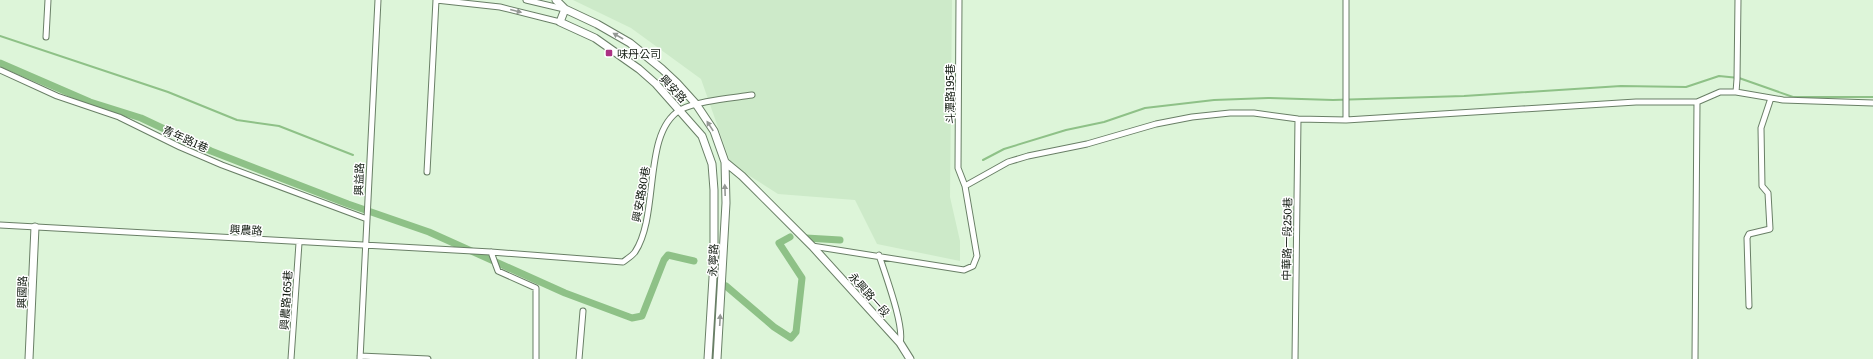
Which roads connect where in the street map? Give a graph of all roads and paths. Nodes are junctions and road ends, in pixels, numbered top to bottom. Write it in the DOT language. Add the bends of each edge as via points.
graph roads {
  1 [pos="48,0"];
  2 [pos="378,0"];
  3 [pos="436,0"];
  4 [pos="526,0"];
  5 [pos="556,0"];
  6 [pos="959,0"];
  7 [pos="1346,0"];
  8 [pos="1738,0"];
  9 [pos="565,9"];
  10 [pos="560,22"];
  11 [pos="46,37"];
  12 [pos="0,70"];
  13 [pos="1736,91"];
  14 [pos="752,95"];
  15 [pos="1771,98"];
  16 [pos="1698,102"];
  17 [pos="1873,103"];
  18 [pos="696,104"];
  19 [pos="681,110"];
  20 [pos="1298,119"];
  21 [pos="1346,120"];
  22 [pos="725,162"];
  23 [pos="712,164"];
  24 [pos="426,172"];
  25 [pos="965,186"];
  26 [pos="367,218"];
  27 [pos="0,225"];
  28 [pos="35,227"];
  29 [pos="299,242"];
  30 [pos="365,246"];
  31 [pos="812,246"];
  32 [pos="491,252"];
  33 [pos="879,255"];
  34 [pos="1749,306"];
  35 [pos="583,311"];
  36 [pos="900,343"];
  37 [pos="360,358"];
  38 [pos="29,359"];
  39 [pos="291,359"];
  40 [pos="428,359"];
  41 [pos="536,359"];
  42 [pos="579,359"];
  43 [pos="708,359"];
  44 [pos="718,359"];
  45 [pos="910,359"];
  46 [pos="1295,359"];
  47 [pos="1695,359"];
  1 -- 11 [label="street"];
  2 -- 26 [label="street, 興益路"];
  3 -- 10 [label="street, one-way" via="500,8"];
  3 -- 24 [label="street"];
  4 -- 9 [label="street"];
  5 -- 9 [label="street, 興安路"];
  6 -- 25 [label="street, 斗潭路195巷" via="958,168"];
  7 -- 21 [label="street"];
  8 -- 13 [label="street"];
  9 -- 10 [label="street"];
  18 -- 9 [label="street, 興安路, one-way" via="662,69 630,43"];
  10 -- 19 [label="street, 興安路" via="595,38 639,69"];
  12 -- 26 [label="street, 青年路1巷" via="57,96 119,117 222,165"];
  13 -- 15 [label="street"];
  13 -- 16 [label="street" via="1720,92"];
  14 -- 18 [label="street, 興安路80巷"];
  15 -- 17 [label="street"];
  15 -- 34 [label="street" via="1761,128 1762,186 1768,193 1770,228 1749,234 1747,238"];
  16 -- 21 [label="street" via="1636,102"];
  16 -- 47 [label="street"];
  18 -- 19 [label="street, 興安路80巷"];
  22 -- 18 [label="street, 興安路, one-way" via="714,131"];
  19 -- 23 [label="street, 興安路" via="702,136"];
  19 -- 32 [label="street, 興安路80巷" via="667,122 659,139 647,220 634,252 623,262"];
  20 -- 21 [label="street"];
  20 -- 25 [label="street" via="1254,113 1230,113 1156,124 1087,144 1008,162"];
  20 -- 46 [label="street, 中華路一段250巷"];
  22 -- 23 [label="street"];
  22 -- 31 [label="street"];
  44 -- 22 [label="street, 永寧路, one-way" via="726,210"];
  23 -- 43 [label="street, 永寧路" via="714,261"];
  25 -- 33 [label="street, 斗潭路195巷" via="977,256 973,266 964,270"];
  26 -- 30 [label="street, 興益路"];
  27 -- 28 [label="street, 興農路"];
  28 -- 29 [label="street, 興農路"];
  28 -- 38 [label="street, 興國路"];
  29 -- 30 [label="street, 興農路"];
  29 -- 39 [label="street, 興農路165巷"];
  30 -- 32 [label="street, 興農路"];
  30 -- 37 [label="street, 興益路"];
  31 -- 33 [label="street, 斗潭路195巷"];
  31 -- 36 [label="street, 永興路一段"];
  32 -- 41 [label="street" via="498,271 536,288"];
  33 -- 36 [label="street" via="902,337"];
  35 -- 42 [label="street"];
  36 -- 45 [label="street, 永興路一段"];
  37 -- 40 [label="street"];
}
